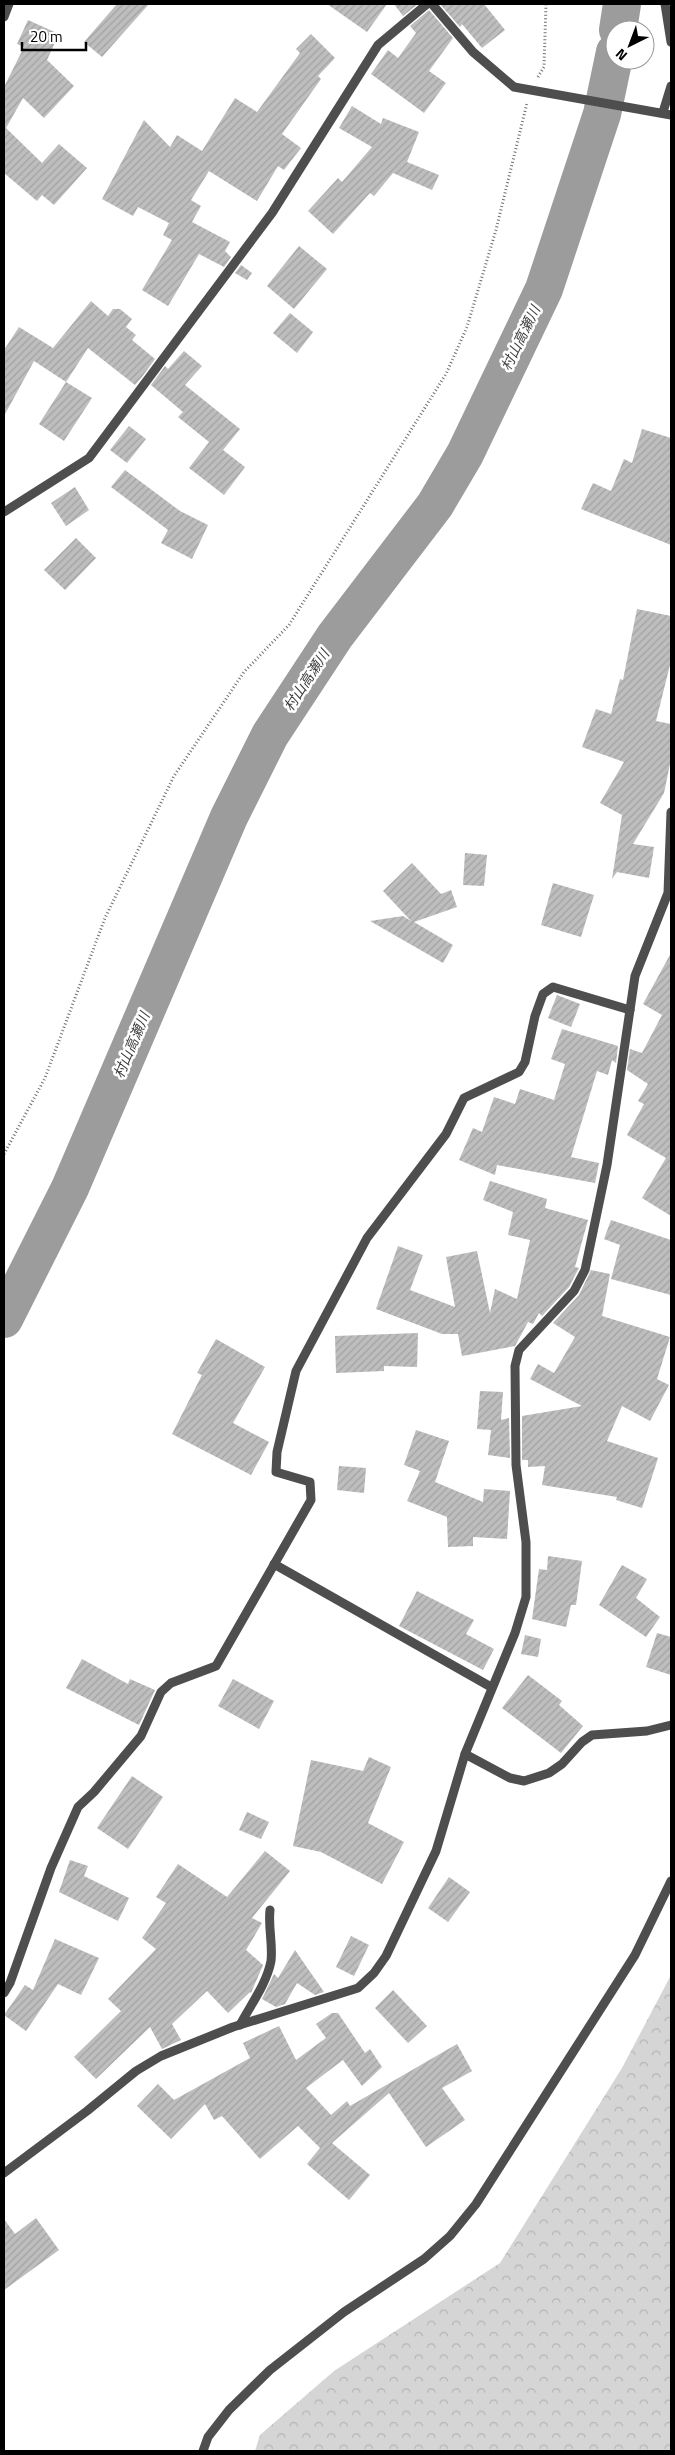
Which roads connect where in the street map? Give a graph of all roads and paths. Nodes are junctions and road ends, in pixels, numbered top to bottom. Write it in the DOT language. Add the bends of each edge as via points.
graph roads {
  1 [pos="9,4"];
  2 [pos="427,4"];
  3 [pos="432,4"];
  4 [pos="546,4"];
  5 [pos="665,4"];
  6 [pos="4,17"];
  7 [pos="671,42"];
  8 [pos="671,86"];
  9 [pos="529,91"];
  10 [pos="667,114"];
  11 [pos="4,512"];
  12 [pos="671,812"];
  13 [pos="669,892"];
  14 [pos="630,1010"];
  15 [pos="4,1154"];
  16 [pos="274,1564"];
  17 [pos="491,1687"];
  18 [pos="671,1725"];
  19 [pos="465,1754"];
  20 [pos="671,1881"];
  21 [pos="270,1910"];
  22 [pos="4,1993"];
  23 [pos="240,2025"];
  24 [pos="4,2171"];
  25 [pos="202,2451"];
  1 -- 6 [label="lane"];
  2 -- 11 [label="lane" via="378,45 272,213 89,458"];
  3 -- 9 [label="lane" via="473,52 514,87"];
  4 -- 9 [label="path" via="544,68"];
  5 -- 7 [label="lane"];
  8 -- 10 [label="lane"];
  9 -- 10 [label="lane"];
  9 -- 15 [label="path" via="496,230 470,318 446,374 288,625 244,672 174,776 105,918 45,1078"];
  12 -- 13 [label="lane"];
  13 -- 14 [label="lane" via="635,976"];
  14 -- 16 [label="lane" via="553,987 543,994 525,1062 519,1072 464,1098 446,1134 367,1238 296,1371 277,1452 276,1472 310,1482 311,1500"];
  14 -- 17 [label="lane" via="606,1165 585,1270 574,1291 519,1350 515,1366 516,1465 526,1542 526,1597 515,1633"];
  16 -- 17 [label="lane"];
  16 -- 22 [label="lane" via="216,1666 171,1683 161,1692 141,1736 78,1807 51,1868"];
  17 -- 19 [label="lane"];
  18 -- 19 [label="lane" via="647,1731 592,1735 562,1764 524,1781 510,1778"];
  19 -- 23 [label="lane" via="436,1851 386,1956 374,1974 358,1988"];
  20 -- 25 [label="lane" via="635,1955 476,2204 450,2236 424,2259 344,2312 270,2370 229,2410 208,2437"];
  21 -- 23 [label="lane" via="271,1961"];
  23 -- 24 [label="lane" via="161,2056 136,2071"];
}
